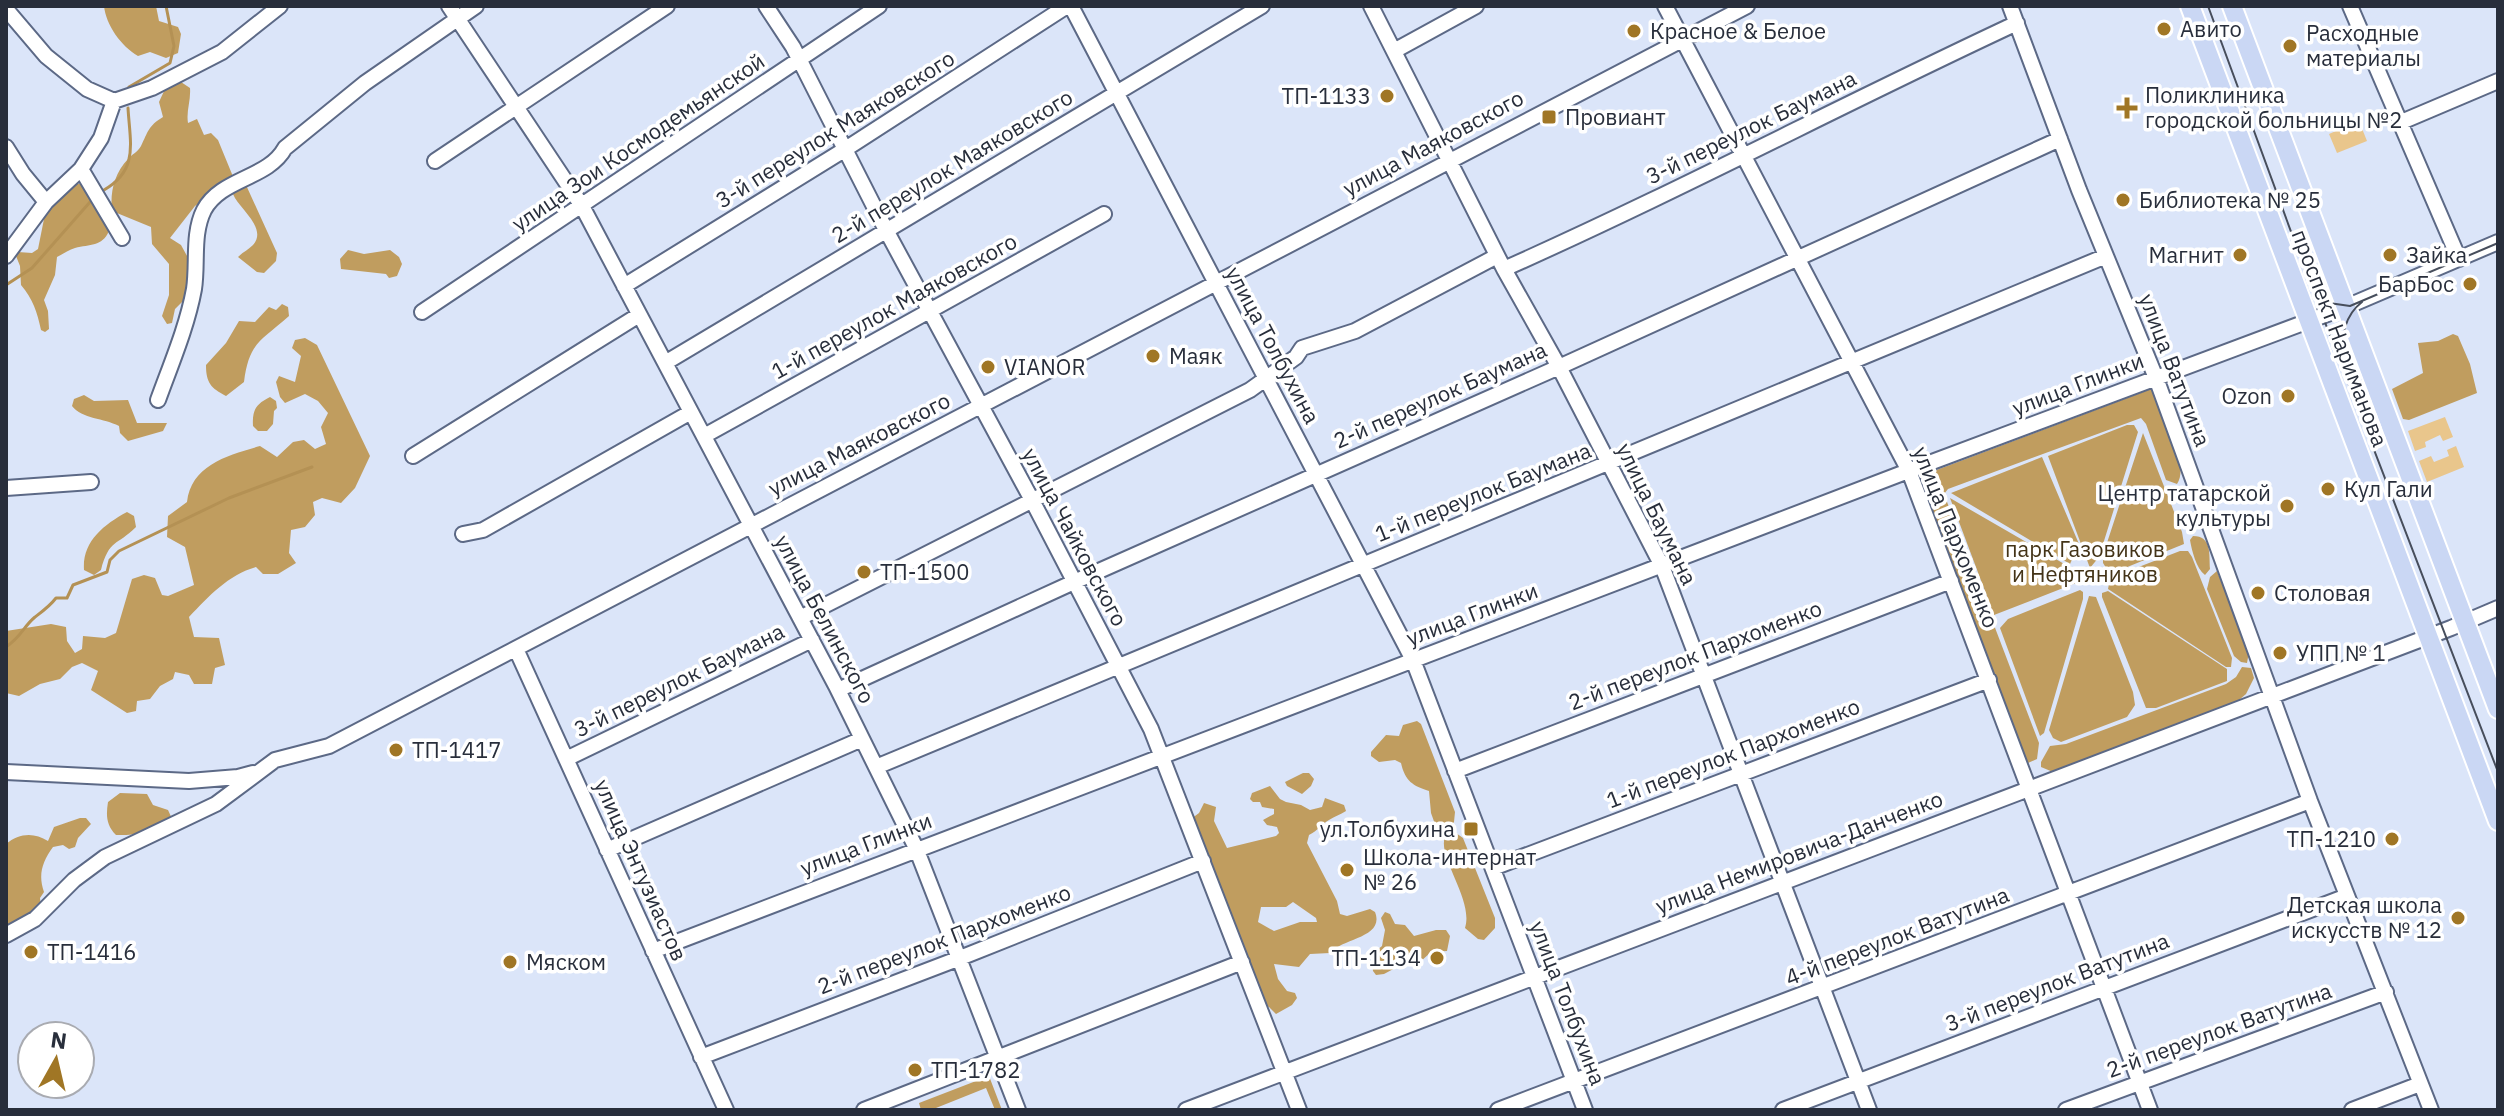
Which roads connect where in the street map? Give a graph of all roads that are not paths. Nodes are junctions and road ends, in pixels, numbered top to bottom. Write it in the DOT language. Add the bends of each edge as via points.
graph roads {
  1 [pos="280,6"];
  2 [pos="476,6"];
  3 [pos="667,6"];
  4 [pos="766,6"];
  5 [pos="879,6"];
  6 [pos="1069,6"];
  7 [pos="1262,6"];
  8 [pos="1371,6"];
  9 [pos="1476,6"];
  10 [pos="1665,6"];
  11 [pos="1747,6"];
  12 [pos="2010,6"];
  13 [pos="2190,6"];
  14 [pos="2232,6"];
  15 [pos="2350,6"];
  16 [pos="6,9"];
  17 [pos="454,12"];
  18 [pos="2017,23"];
  19 [pos="1682,39"];
  20 [pos="1394,51"];
  21 [pos="799,60"];
  22 [pos="2498,81"];
  23 [pos="1117,92"];
  24 [pos="114,101"];
  25 [pos="518,107"];
  26 [pos="2399,123"];
  27 [pos="2060,139"];
  28 [pos="6,147"];
  29 [pos="844,150"];
  30 [pos="1743,154"];
  31 [pos="1450,159"];
  32 [pos="435,161"];
  33 [pos="81,169"];
  34 [pos="46,202"];
  35 [pos="582,206"];
  36 [pos="1104,214"];
  37 [pos="886,230"];
  38 [pos="122,238"];
  39 [pos="2498,242"];
  40 [pos="6,256"];
  41 [pos="2106,256"];
  42 [pos="1798,258"];
  43 [pos="2459,259"];
  44 [pos="1500,262"];
  45 [pos="1215,283"];
  46 [pos="624,286"];
  47 [pos="2346,307"];
  48 [pos="422,312"];
  49 [pos="931,312"];
  50 [pos="639,315"];
  51 [pos="2307,320"];
  52 [pos="1851,360"];
  53 [pos="665,363"];
  54 [pos="1559,367"];
  55 [pos="2156,378"];
  56 [pos="1266,380"];
  57 [pos="158,400"];
  58 [pos="981,406"];
  59 [pos="691,412"];
  60 [pos="704,436"];
  61 [pos="413,456"];
  62 [pos="1608,464"];
  63 [pos="1909,471"];
  64 [pos="1316,474"];
  65 [pos="91,482"];
  66 [pos="6,488"];
  67 [pos="1033,502"];
  68 [pos="751,525"];
  69 [pos="463,534"];
  70 [pos="1363,565"];
  71 [pos="1662,566"];
  72 [pos="1951,581"];
  73 [pos="1074,582"];
  74 [pos="2498,608"];
  75 [pos="800,618"];
  76 [pos="2465,622"];
  77 [pos="2428,637"];
  78 [pos="812,640"];
  79 [pos="516,649"];
  80 [pos="1413,660"];
  81 [pos="1117,665"];
  82 [pos="1704,675"];
  83 [pos="1989,680"];
  84 [pos="838,690"];
  85 [pos="2271,697"];
  86 [pos="2498,709"];
  87 [pos="862,739"];
  88 [pos="1163,755"];
  89 [pos="566,759"];
  90 [pos="876,767"];
  91 [pos="262,771"];
  92 [pos="1455,771"];
  93 [pos="6,772"];
  94 [pos="1741,773"];
  95 [pos="2030,789"];
  96 [pos="2310,801"];
  97 [pos="2498,821"];
  98 [pos="916,848"];
  99 [pos="607,850"];
  100 [pos="1203,861"];
  101 [pos="1493,868"];
  102 [pos="1782,881"];
  103 [pos="2069,894"];
  104 [pos="2347,896"];
  105 [pos="6,935"];
  106 [pos="653,951"];
  107 [pos="960,958"];
  108 [pos="1242,962"];
  109 [pos="1534,976"];
  110 [pos="1822,987"];
  111 [pos="2104,987"];
  112 [pos="2386,992"];
  113 [pos="701,1057"];
  114 [pos="998,1058"];
  115 [pos="1284,1072"];
  116 [pos="1574,1081"];
  117 [pos="1858,1082"];
  118 [pos="2139,1082"];
  119 [pos="2420,1084"];
  120 [pos="726,1110"];
  121 [pos="864,1110"];
  122 [pos="1018,1110"];
  123 [pos="1186,1110"];
  124 [pos="1299,1110"];
  125 [pos="1498,1110"];
  126 [pos="1585,1110"];
  127 [pos="1783,1110"];
  128 [pos="1869,1110"];
  129 [pos="2066,1110"];
  130 [pos="2150,1110"];
  131 [pos="2352,1110"];
  132 [pos="2431,1110"];
  1 -- 24 [label="street" via="222,52"];
  2 -- 17 [label="street"];
  3 -- 25 [label="street"];
  4 -- 21 [label="street, улица Чайковского"];
  5 -- 21 [label="street, улица Зои Космодемьянской"];
  6 -- 23 [label="street, улица Толбухина"];
  6 -- 29 [label="street, 3-й переулок Маяковского"];
  7 -- 23 [label="street, 2-й переулок Маяковского"];
  8 -- 20 [label="street, улица Баумана"];
  9 -- 20 [label="street"];
  10 -- 19 [label="street, улица Пархоменко"];
  11 -- 19 [label="street, улица Маяковского"];
  12 -- 18 [label="street, улица Ватутина"];
  13 -- 51 [label="main road, проспект Нариманова"];
  14 -- 47 [label="main road, проспект Нариманова"];
  15 -- 26 [label="street"];
  16 -- 24 [label="street" via="46,56 87,89"];
  17 -- 25 [label="street, улица Белинского"];
  17 -- 57 [label="street" via="285,148 268,168 224,190 205,208 197,232 194,288"];
  18 -- 27 [label="street, улица Ватутина"];
  18 -- 30 [label="street, 3-й переулок Баумана"];
  19 -- 30 [label="street, улица Пархоменко"];
  19 -- 31 [label="street, улица Маяковского"];
  20 -- 31 [label="street, улица Баумана"];
  21 -- 29 [label="street, улица Чайковского"];
  21 -- 35 [label="street, улица Зои Космодемьянской"];
  22 -- 26 [label="street"];
  23 -- 37 [label="street, 2-й переулок Маяковского"];
  23 -- 45 [label="street, улица Толбухина"];
  24 -- 33 [label="street" via="101,138"];
  25 -- 32 [label="street"];
  25 -- 35 [label="street, улица Белинского"];
  26 -- 43 [label="street"];
  27 -- 41 [label="street, улица Ватутина"];
  27 -- 42 [label="street, 2-й переулок Баумана"];
  28 -- 34 [label="street"];
  29 -- 37 [label="street, улица Чайковского"];
  29 -- 46 [label="street, 3-й переулок Маяковского"];
  30 -- 42 [label="street, улица Пархоменко"];
  30 -- 44 [label="street, 3-й переулок Баумана" via="1589,231"];
  31 -- 44 [label="street, улица Баумана"];
  31 -- 45 [label="street, улица Маяковского"];
  33 -- 34 [label="street"];
  33 -- 38 [label="street"];
  34 -- 40 [label="street"];
  35 -- 46 [label="street, улица Белинского"];
  35 -- 48 [label="street, улица Зои Космодемьянской"];
  36 -- 49 [label="street, 1-й переулок Маяковского"];
  37 -- 49 [label="street, улица Чайковского"];
  37 -- 53 [label="street, 2-й переулок Маяковского"];
  39 -- 43 [label="street, улица Глинки"];
  41 -- 52 [label="street, 1-й переулок Баумана"];
  41 -- 55 [label="street, улица Ватутина"];
  42 -- 52 [label="street, улица Пархоменко"];
  42 -- 54 [label="street, 2-й переулок Баумана"];
  43 -- 47 [label="street, улица Глинки"];
  44 -- 54 [label="street, улица Баумана"];
  44 -- 56 [label="street, 3-й переулок Баумана" via="1355,331 1302,348"];
  45 -- 56 [label="street, улица Толбухина"];
  45 -- 58 [label="street, улица Маяковского"];
  46 -- 50 [label="street, улица Белинского"];
  47 -- 51 [label="street, улица Глинки"];
  47 -- 76 [label="main road, проспект Нариманова"];
  49 -- 58 [label="street, улица Чайковского"];
  49 -- 60 [label="street, 1-й переулок Маяковского"];
  50 -- 53 [label="street, улица Белинского"];
  50 -- 61 [label="street"];
  51 -- 55 [label="street, улица Глинки"];
  51 -- 77 [label="main road, проспект Нариманова"];
  52 -- 62 [label="street, 1-й переулок Баумана"];
  52 -- 63 [label="street, улица Пархоменко"];
  53 -- 59 [label="street, улица Белинского"];
  54 -- 62 [label="street, улица Баумана"];
  54 -- 64 [label="street, 2-й переулок Баумана"];
  55 -- 63 [label="street, улица Глинки"];
  55 -- 85 [label="street, улица Ватутина"];
  56 -- 64 [label="street, улица Толбухина"];
  56 -- 67 [label="street, 3-й переулок Баумана"];
  58 -- 67 [label="street, улица Чайковского"];
  58 -- 68 [label="street, улица Маяковского"];
  59 -- 60 [label="street, улица Белинского"];
  59 -- 69 [label="street" via="483,530"];
  60 -- 68 [label="street, улица Белинского"];
  62 -- 70 [label="street, 1-й переулок Баумана"];
  62 -- 71 [label="street, улица Баумана"];
  63 -- 71 [label="street, улица Глинки"];
  63 -- 72 [label="street, улица Пархоменко"];
  64 -- 70 [label="street, улица Толбухина"];
  64 -- 73 [label="street, 2-й переулок Баумана"];
  65 -- 66 [label="street"];
  67 -- 73 [label="street, улица Чайковского"];
  67 -- 75 [label="street, 3-й переулок Баумана"];
  68 -- 75 [label="street, улица Белинского"];
  68 -- 79 [label="street, улица Маяковского"];
  70 -- 80 [label="street, улица Толбухина"];
  70 -- 81 [label="street, 1-й переулок Баумана"];
  71 -- 80 [label="street, улица Глинки"];
  71 -- 82 [label="street, улица Баумана"];
  72 -- 82 [label="street, 2-й переулок Пархоменко"];
  72 -- 83 [label="street, улица Пархоменко"];
  73 -- 81 [label="street, улица Чайковского"];
  73 -- 84 [label="street, 2-й переулок Баумана"];
  74 -- 76 [label="street, улица Немировича-Данченко"];
  75 -- 78 [label="street, улица Белинского"];
  76 -- 77 [label="street, улица Немировича-Данченко"];
  76 -- 86 [label="main road, проспект Нариманова"];
  77 -- 85 [label="street, улица Немировича-Данченко"];
  77 -- 97 [label="main road, проспект Нариманова"];
  78 -- 84 [label="street, улица Белинского"];
  78 -- 89 [label="street, 3-й переулок Баумана"];
  79 -- 89 [label="street, улица Энтузиастов"];
  79 -- 91 [label="street, улица Маяковского" via="329,746 285,756"];
  80 -- 88 [label="street, улица Глинки"];
  80 -- 92 [label="street, улица Толбухина"];
  81 -- 88 [label="street, улица Чайковского"];
  81 -- 90 [label="street, 1-й переулок Баумана"];
  82 -- 92 [label="street, 2-й переулок Пархоменко"];
  82 -- 94 [label="street, улица Баумана"];
  83 -- 94 [label="street, 1-й переулок Пархоменко"];
  83 -- 95 [label="street, улица Пархоменко"];
  84 -- 87 [label="street, улица Белинского"];
  85 -- 95 [label="street, улица Немировича-Данченко"];
  85 -- 96 [label="street, улица Ватутина"];
  87 -- 90 [label="street, улица Белинского"];
  87 -- 99 [label="street"];
  88 -- 98 [label="street, улица Глинки"];
  88 -- 100 [label="street, улица Чайковского"];
  89 -- 99 [label="street, улица Энтузиастов"];
  90 -- 98 [label="street, улица Белинского"];
  91 -- 93 [label="street" via="189,781"];
  91 -- 105 [label="street, улица Маяковского" via="216,804 97,863 35,919"];
  92 -- 101 [label="street, улица Толбухина"];
  94 -- 101 [label="street, 1-й переулок Пархоменко"];
  94 -- 102 [label="street, улица Баумана"];
  95 -- 102 [label="street, улица Немировича-Данченко"];
  95 -- 103 [label="street, улица Пархоменко"];
  96 -- 103 [label="street, 4-й переулок Ватутина"];
  96 -- 104 [label="street, улица Ватутина"];
  98 -- 106 [label="street, улица Глинки"];
  98 -- 107 [label="street, улица Белинского"];
  99 -- 106 [label="street, улица Энтузиастов"];
  100 -- 107 [label="street, 2-й переулок Пархоменко"];
  100 -- 108 [label="street, улица Чайковского"];
  101 -- 109 [label="street, улица Толбухина"];
  102 -- 109 [label="street, улица Немировича-Данченко"];
  102 -- 110 [label="street, улица Баумана"];
  103 -- 110 [label="street, 4-й переулок Ватутина"];
  103 -- 111 [label="street, улица Пархоменко"];
  104 -- 111 [label="street, 3-й переулок Ватутина"];
  104 -- 112 [label="street, улица Ватутина"];
  106 -- 113 [label="street, улица Энтузиастов"];
  107 -- 113 [label="street, 2-й переулок Пархоменко"];
  107 -- 114 [label="street, улица Белинского"];
  108 -- 114 [label="street"];
  108 -- 115 [label="street, улица Чайковского"];
  109 -- 115 [label="street, улица Немировича-Данченко"];
  109 -- 116 [label="street, улица Толбухина"];
  110 -- 116 [label="street, 4-й переулок Ватутина"];
  110 -- 117 [label="street, улица Баумана"];
  111 -- 117 [label="street, 3-й переулок Ватутина"];
  111 -- 118 [label="street, улица Пархоменко"];
  112 -- 118 [label="street, 2-й переулок Ватутина"];
  112 -- 119 [label="street, улица Ватутина"];
  113 -- 120 [label="street, улица Энтузиастов"];
  114 -- 121 [label="street"];
  114 -- 122 [label="street, улица Белинского"];
  115 -- 123 [label="street, улица Немировича-Данченко"];
  115 -- 124 [label="street, улица Чайковского"];
  116 -- 125 [label="street, 4-й переулок Ватутина"];
  116 -- 126 [label="street, улица Толбухина"];
  117 -- 127 [label="street, 3-й переулок Ватутина"];
  117 -- 128 [label="street, улица Баумана"];
  118 -- 129 [label="street, 2-й переулок Ватутина"];
  118 -- 130 [label="street, улица Пархоменко"];
  119 -- 131 [label="street"];
  119 -- 132 [label="street, улица Ватутина"];
}
